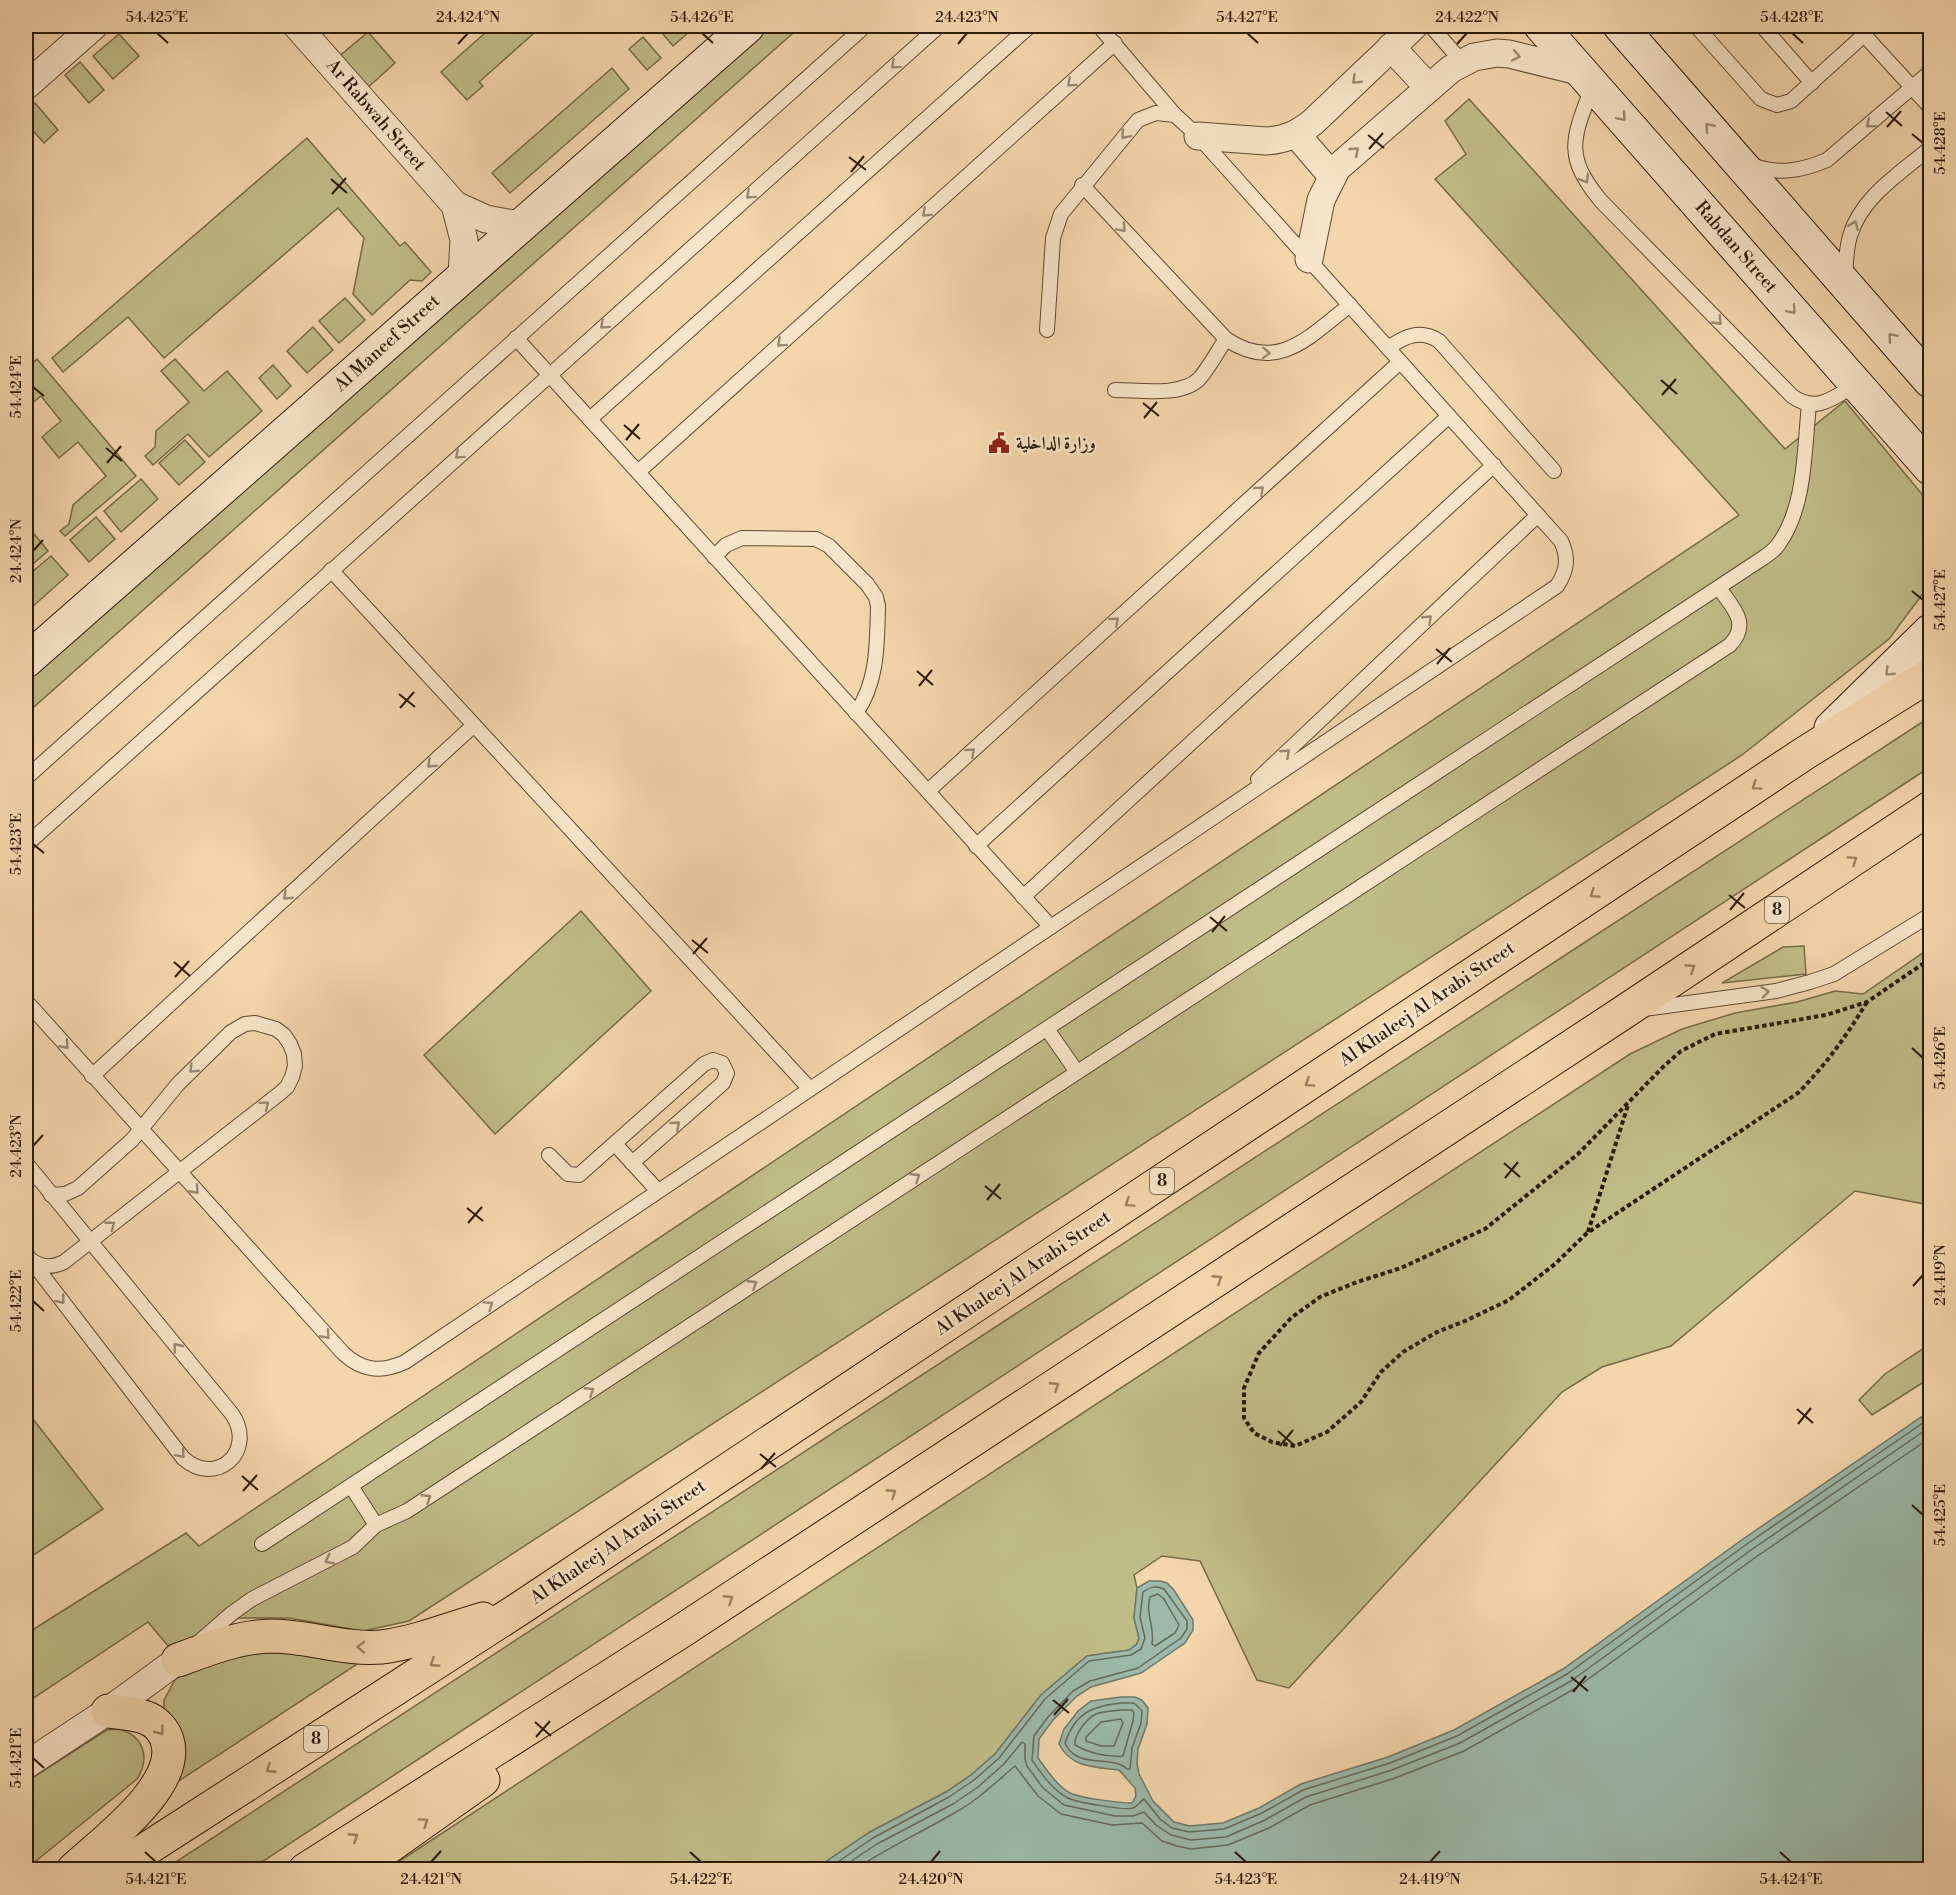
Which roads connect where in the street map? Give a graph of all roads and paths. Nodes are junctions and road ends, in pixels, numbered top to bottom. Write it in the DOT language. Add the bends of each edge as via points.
graph roads {
  1 [pos="94,26"];
  2 [pos="297,26"];
  3 [pos="748,26"];
  4 [pos="865,26"];
  5 [pos="939,26"];
  6 [pos="1030,26"];
  7 [pos="1099,26"];
  8 [pos="1414,26"];
  9 [pos="1431,26"];
  10 [pos="1541,26"];
  11 [pos="1620,26"];
  12 [pos="1696,26"];
  13 [pos="1762,26"];
  14 [pos="1860,30"];
  15 [pos="1115,44"];
  16 [pos="1391,47"];
  17 [pos="1462,62"];
  18 [pos="1930,72"];
  19 [pos="1588,78"];
  20 [pos="1812,83"];
  21 [pos="26,86"];
  22 [pos="1429,88"];
  23 [pos="1911,88"];
  24 [pos="1930,107"];
  25 [pos="1175,115"];
  26 [pos="1296,134"];
  27 [pos="1198,136"];
  28 [pos="1930,148"];
  29 [pos="1737,159"];
  30 [pos="1332,176"];
  31 [pos="1082,185"];
  32 [pos="455,205"];
  33 [pos="519,225"];
  34 [pos="1309,259"];
  35 [pos="462,276"];
  36 [pos="1844,282"];
  37 [pos="1350,305"];
  38 [pos="1047,330"];
  39 [pos="516,338"];
  40 [pos="1226,339"];
  41 [pos="1389,348"];
  42 [pos="1400,362"];
  43 [pos="549,374"];
  44 [pos="1930,381"];
  45 [pos="1857,384"];
  46 [pos="1115,390"];
  47 [pos="1809,405"];
  48 [pos="1449,416"];
  49 [pos="590,419"];
  50 [pos="1494,465"];
  51 [pos="1930,467"];
  52 [pos="1554,471"];
  53 [pos="638,472"];
  54 [pos="1538,515"];
  55 [pos="714,557"];
  56 [pos="331,570"];
  57 [pos="1719,588"];
  58 [pos="1930,631"];
  59 [pos="26,661"];
  60 [pos="1930,675"];
  61 [pos="856,713"];
  62 [pos="474,725"];
  63 [pos="1805,753"];
  64 [pos="26,778"];
  65 [pos="928,791"];
  66 [pos="1228,808"];
  67 [pos="1930,808"];
  68 [pos="26,845"];
  69 [pos="976,846"];
  70 [pos="1023,897"];
  71 [pos="1930,915"];
  72 [pos="1051,927"];
  73 [pos="1930,959"];
  74 [pos="26,1001"];
  75 [pos="1867,1002"];
  76 [pos="1624,1012"];
  77 [pos="1047,1029"];
  78 [pos="1077,1072"];
  79 [pos="92,1076"];
  80 [pos="810,1089"];
  81 [pos="1628,1105"];
  82 [pos="141,1130"];
  83 [pos="615,1144"];
  84 [pos="549,1155"];
  85 [pos="26,1163"];
  86 [pos="632,1163"];
  87 [pos="179,1172"];
  88 [pos="658,1191"];
  89 [pos="51,1195"];
  90 [pos="1587,1233"];
  91 [pos="90,1242"];
  92 [pos="27,1255"];
  93 [pos="351,1486"];
  94 [pos="376,1525"];
  95 [pos="262,1544"];
  96 [pos="519,1609"];
  97 [pos="680,1632"];
  98 [pos="178,1660"];
  99 [pos="108,1711"];
  100 [pos="26,1765"];
  101 [pos="73,1869"];
  102 [pos="114,1869"];
  103 [pos="305,1869"];
  104 [pos="361,1869"];
  1 -- 21 [label="street"];
  2 -- 32 [label="street, Ar Rabwah Street"];
  3 -- 33 [label="main road, Al Maneef Street"];
  4 -- 39 [label="lane"];
  5 -- 43 [label="lane, one-way"];
  6 -- 49 [label="lane"];
  7 -- 15 [label="lane"];
  8 -- 16 [label="street"];
  9 -- 17 [label="lane"];
  10 -- 19 [label="main road, Rabdan Street"];
  29 -- 11 [label="main road, one-way"];
  12 -- 20 [label="lane" via="1755,93 1769,103 1791,101"];
  13 -- 20 [label="lane"];
  14 -- 20 [label="lane"];
  14 -- 23 [label="lane"];
  15 -- 25 [label="lane"];
  15 -- 53 [label="lane, one-way"];
  16 -- 22 [label="street"];
  16 -- 26 [label="street, one-way"];
  17 -- 19 [label="street, one-way" via="1486,54 1509,54"];
  17 -- 22 [label="street"];
  18 -- 23 [label="lane"];
  19 -- 45 [label="main road, Rabdan Street, one-way"];
  19 -- 47 [label="lane, one-way" via="1575,138 1576,160 1584,181 1792,396"];
  30 -- 22 [label="street, one-way" via="1344,161"];
  23 -- 24 [label="lane"];
  23 -- 29 [label="lane, one-way" via="1827,160 1810,168 1772,171"];
  25 -- 27 [label="lane"];
  25 -- 31 [label="lane, one-way" via="1156,112 1138,120"];
  26 -- 27 [label="street" via="1266,141"];
  26 -- 30 [label="street"];
  27 -- 34 [label="lane"];
  36 -- 28 [label="lane, one-way" via="1850,236 1858,215 1872,197"];
  29 -- 36 [label="main road"];
  30 -- 34 [label="street" via="1321,200"];
  31 -- 38 [label="lane" via="1056,225"];
  31 -- 40 [label="lane, one-way"];
  32 -- 33 [label="street, Ar Rabwah Street" via="486,219"];
  32 -- 35 [label="street, Ar Rabwah Street" via="464,240"];
  33 -- 35 [label="main road, Al Maneef Street"];
  34 -- 37 [label="lane"];
  35 -- 59 [label="main road, Al Maneef Street"];
  44 -- 36 [label="main road, one-way"];
  40 -- 37 [label="lane, one-way" via="1249,351 1286,351"];
  37 -- 41 [label="lane"];
  39 -- 43 [label="lane"];
  39 -- 64 [label="lane"];
  40 -- 46 [label="lane" via="1191,385 1175,390"];
  41 -- 42 [label="lane"];
  41 -- 52 [label="lane" via="1417,334 1439,341"];
  42 -- 48 [label="lane"];
  65 -- 42 [label="lane, one-way"];
  43 -- 49 [label="lane"];
  43 -- 56 [label="lane, one-way"];
  45 -- 47 [label="lane" via="1825,402"];
  45 -- 51 [label="main road, Rabdan Street"];
  47 -- 57 [label="lane" via="1799,502 1790,526 1777,547"];
  48 -- 50 [label="lane"];
  48 -- 69 [label="lane"];
  49 -- 53 [label="lane"];
  50 -- 54 [label="lane"];
  50 -- 70 [label="lane"];
  53 -- 55 [label="lane"];
  66 -- 54 [label="lane, one-way"];
  54 -- 66 [label="lane" via="1562,541 1566,553 1567,564 1557,586"];
  55 -- 61 [label="lane"];
  55 -- 61 [label="lane" via="726,545 742,538 816,539 829,546 867,584 878,606 874,672"];
  56 -- 62 [label="lane"];
  56 -- 68 [label="lane"];
  57 -- 77 [label="lane"];
  57 -- 78 [label="lane" via="1740,623 1730,645"];
  58 -- 63 [label="main road, one-way"];
  60 -- 63 [label="highway, Al Khaleej Al Arabi Street / 8"];
  61 -- 65 [label="lane"];
  62 -- 79 [label="lane, one-way"];
  62 -- 80 [label="lane"];
  63 -- 96 [label="highway, Al Khaleej Al Arabi Street / 8, one-way"];
  65 -- 69 [label="lane"];
  66 -- 72 [label="lane"];
  76 -- 67 [label="highway, 8, one-way"];
  69 -- 70 [label="lane"];
  70 -- 72 [label="lane"];
  76 -- 71 [label="lane, one-way" via="1776,991 1810,982 1842,970"];
  72 -- 80 [label="lane"];
  73 -- 75 [label="path"];
  74 -- 79 [label="lane, one-way"];
  75 -- 81 [label="path" via="1826,1015 1715,1034 1681,1051"];
  75 -- 90 [label="path" via="1826,1064 1798,1093"];
  97 -- 76 [label="highway, 8, one-way"];
  77 -- 78 [label="lane"];
  77 -- 93 [label="lane"];
  94 -- 78 [label="lane, one-way" via="417,1505"];
  79 -- 82 [label="lane"];
  80 -- 88 [label="lane"];
  81 -- 90 [label="path"];
  81 -- 90 [label="path" via="1578,1154 1485,1229 1401,1268 1320,1297 1291,1318 1259,1353 1244,1388 1244,1418 1254,1433 1272,1442 1296,1446 1327,1432 1361,1402 1381,1372 1403,1352 1509,1300"];
  82 -- 87 [label="lane"];
  87 -- 82 [label="lane, one-way" via="287,1087 295,1066 294,1054 284,1035 255,1023 231,1032 178,1084"];
  82 -- 89 [label="lane" via="78,1188"];
  83 -- 84 [label="lane" via="579,1175 568,1174"];
  83 -- 86 [label="lane"];
  86 -- 83 [label="lane, one-way" via="723,1083 727,1073 722,1063 712,1060 704,1064"];
  85 -- 89 [label="lane"];
  86 -- 88 [label="lane"];
  87 -- 88 [label="lane, one-way" via="343,1353 359,1365 379,1370 405,1362"];
  91 -- 87 [label="lane, one-way"];
  89 -- 91 [label="lane"];
  91 -- 92 [label="lane" via="58,1265 42,1266"];
  92 -- 91 [label="lane, one-way" via="183,1458 198,1468 226,1464 238,1450 237,1422"];
  93 -- 94 [label="lane"];
  93 -- 95 [label="lane"];
  94 -- 98 [label="lane, one-way" via="353,1547 243,1605"];
  96 -- 98 [label="highway, one-way" via="382,1647 272,1636 244,1639"];
  96 -- 102 [label="highway, Al Khaleej Al Arabi Street / 8, one-way"];
  103 -- 97 [label="highway, 8, one-way"];
  104 -- 97 [label="highway, one-way"];
  98 -- 99 [label="street"];
  99 -- 100 [label="street"];
  99 -- 101 [label="highway, one-way" via="136,1715 155,1723 168,1743 169,1761 143,1804"];
}
